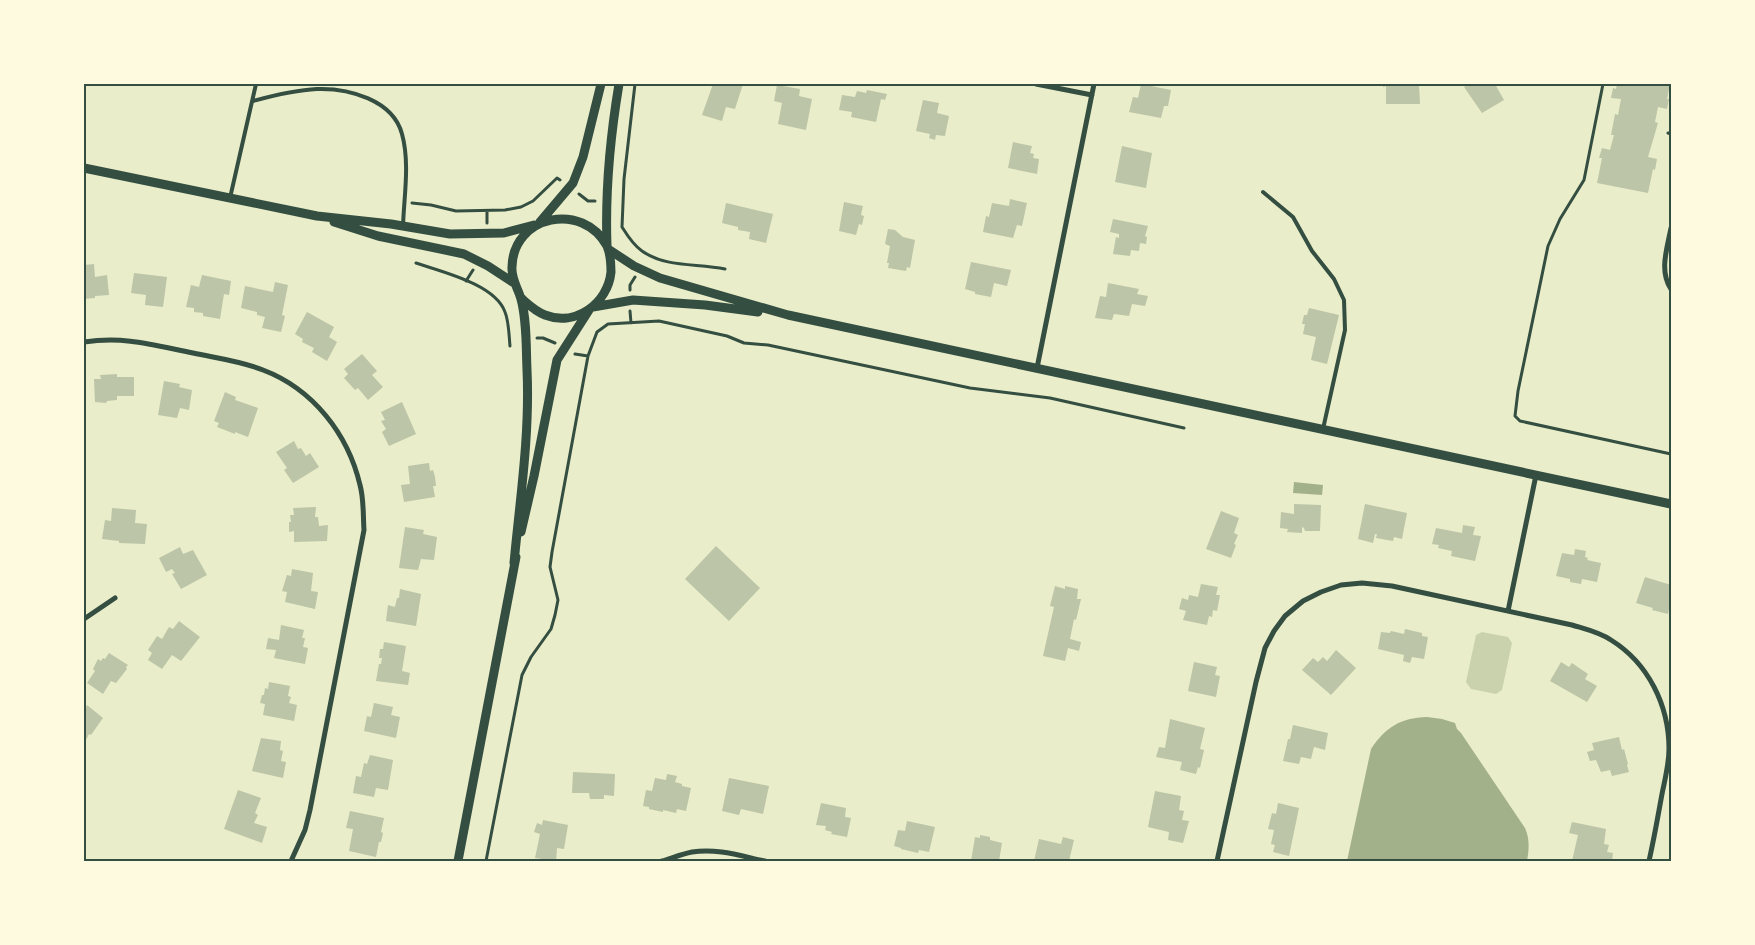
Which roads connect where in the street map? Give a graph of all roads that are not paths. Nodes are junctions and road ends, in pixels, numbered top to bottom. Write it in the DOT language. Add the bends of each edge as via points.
graph roads {
  1 [pos="256,84"];
  2 [pos="600,84"];
  3 [pos="619,84"];
  4 [pos="1036,84"];
  5 [pos="1094,84"];
  6 [pos="1092,95"];
  7 [pos="254,100"];
  8 [pos="84,168"];
  9 [pos="1263,192"];
  10 [pos="230,198"];
  11 [pos="317,216"];
  12 [pos="538,224"];
  13 [pos="403,226"];
  14 [pos="1671,228"];
  15 [pos="607,248"];
  16 [pos="514,283"];
  17 [pos="1671,289"];
  18 [pos="521,298"];
  19 [pos="591,308"];
  20 [pos="788,315"];
  21 [pos="84,342"];
  22 [pos="1037,368"];
  23 [pos="1323,429"];
  24 [pos="1536,475"];
  25 [pos="1671,504"];
  26 [pos="514,563"];
  27 [pos="115,598"];
  28 [pos="1508,611"];
  29 [pos="84,619"];
  30 [pos="291,861"];
  31 [pos="458,861"];
  32 [pos="662,861"];
  33 [pos="765,861"];
  34 [pos="1217,861"];
  35 [pos="1650,861"];
  1 -- 7 [label="lane"];
  2 -- 12 [label="street" via="583,157 569,187"];
  3 -- 15 [label="street" via="606,200"];
  4 -- 6 [label="street"];
  5 -- 6 [label="street"];
  6 -- 22 [label="street"];
  7 -- 10 [label="lane"];
  7 -- 13 [label="lane" via="292,91 319,89 375,100 396,119 402,132 406,152"];
  8 -- 10 [label="street"];
  9 -- 23 [label="lane" via="1293,217 1344,300 1345,330"];
  10 -- 11 [label="street"];
  11 -- 13 [label="street"];
  11 -- 16 [label="street" via="378,236 464,254"];
  12 -- 13 [label="street" via="504,232 450,234"];
  12 -- 15 [label="street" via="554,218 570,218 598,233"];
  12 -- 16 [label="street" via="524,235 515,250"];
  14 -- 17 [label="street" via="1664,265 1665,280"];
  15 -- 19 [label="street" via="610,281 603,296"];
  15 -- 20 [label="street" via="660,278"];
  16 -- 18 [label="street"];
  18 -- 19 [label="street" via="547,316 563,318"];
  18 -- 26 [label="street" via="528,417"];
  19 -- 20 [label="street" via="633,300"];
  19 -- 26 [label="street" via="557,360"];
  20 -- 22 [label="street"];
  21 -- 30 [label="street" via="131,340 263,369 298,388 316,404 342,438 353,461 361,486 364,530 310,810"];
  22 -- 23 [label="street"];
  23 -- 24 [label="street"];
  24 -- 25 [label="street"];
  24 -- 28 [label="street"];
  26 -- 31 [label="street"];
  27 -- 29 [label="street"];
  28 -- 34 [label="street" via="1392,586 1362,583 1341,585 1321,592 1285,616 1265,648"];
  28 -- 35 [label="street" via="1591,630 1610,639 1644,670 1657,690 1666,719 1669,749"];
  32 -- 33 [label="street" via="708,851"];
}
